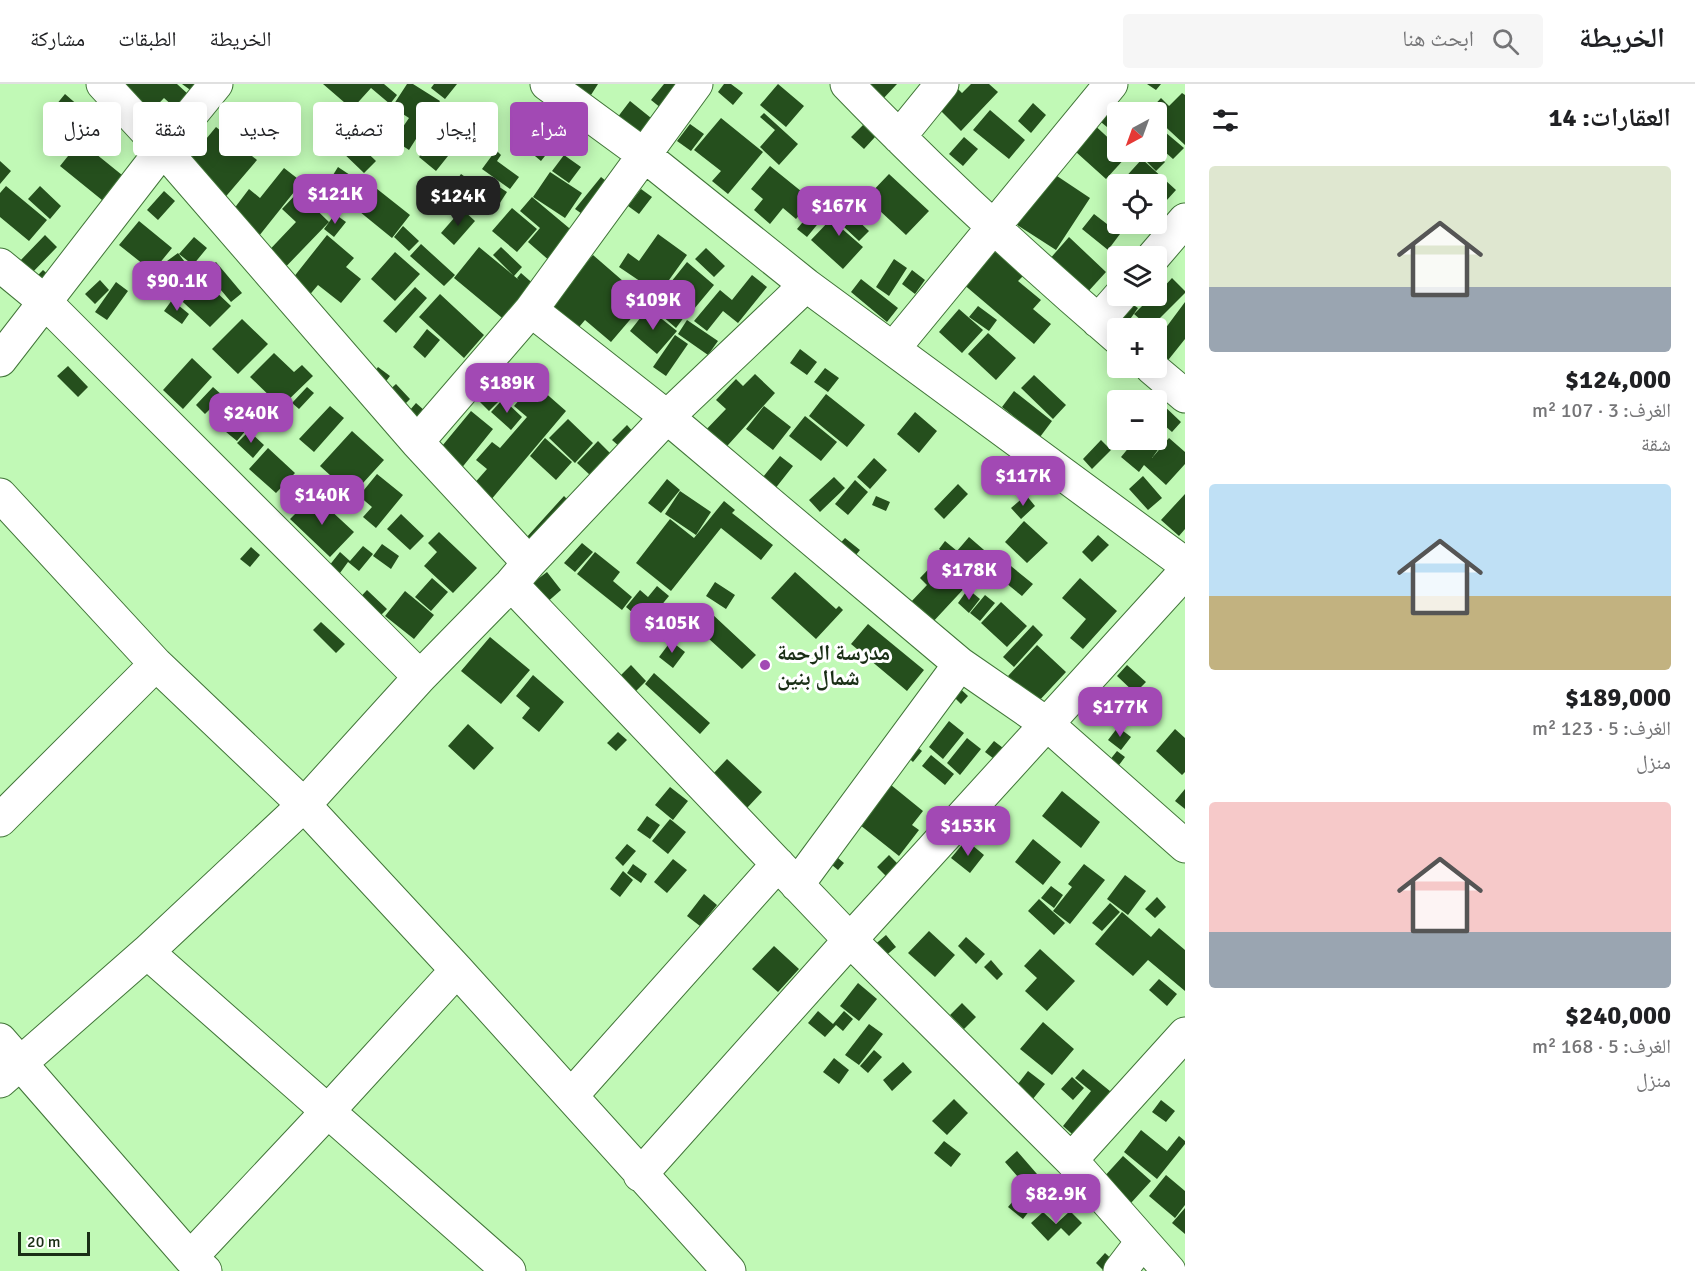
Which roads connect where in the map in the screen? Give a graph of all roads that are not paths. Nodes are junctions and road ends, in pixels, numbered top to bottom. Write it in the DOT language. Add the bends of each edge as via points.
graph roads {
  1 [pos="103,84"];
  2 [pos="216,84"];
  3 [pos="547,84"];
  4 [pos="696,84"];
  5 [pos="848,84"];
  6 [pos="942,84"];
  7 [pos="1111,84"];
  8 [pos="201,102"];
  9 [pos="133,116"];
  10 [pos="899,137"];
  11 [pos="644,155"];
  12 [pos="158,156"];
  13 [pos="169,156"];
  14 [pos="1185,220"];
  15 [pos="993,227"];
  16 [pos="1163,246"];
  17 [pos="0,265"];
  18 [pos="806,285"];
  19 [pos="45,302"];
  20 [pos="531,310"];
  21 [pos="1107,328"];
  22 [pos="892,349"];
  23 [pos="0,360"];
  24 [pos="1164,378"];
  25 [pos="1185,396"];
  26 [pos="667,417"];
  27 [pos="417,442"];
  28 [pos="0,495"];
  29 [pos="1185,564"];
  30 [pos="1185,572"];
  31 [pos="520,574"];
  32 [pos="156,664"];
  33 [pos="960,664"];
  34 [pos="420,677"];
  35 [pos="1047,724"];
  36 [pos="304,805"];
  37 [pos="0,820"];
  38 [pos="1185,846"];
  39 [pos="787,875"];
  40 [pos="850,940"];
  41 [pos="147,952"];
  42 [pos="457,970"];
  43 [pos="1185,1034"];
  44 [pos="7,1061"];
  45 [pos="571,1096"];
  46 [pos="328,1111"];
  47 [pos="1071,1160"];
  48 [pos="640,1175"];
  49 [pos="1143,1242"];
  50 [pos="197,1265"];
  51 [pos="509,1271"];
  52 [pos="729,1271"];
  53 [pos="1120,1271"];
  54 [pos="1169,1271"];
  1 -- 9 [label="street"];
  2 -- 8 [label="street"];
  3 -- 11 [label="street"];
  4 -- 11 [label="street"];
  5 -- 10 [label="street"];
  6 -- 10 [label="street"];
  7 -- 15 [label="street"];
  10 -- 15 [label="street"];
  11 -- 18 [label="street"];
  11 -- 20 [label="street"];
  12 -- 19 [label="street"];
  13 -- 27 [label="street"];
  14 -- 16 [label="street"];
  15 -- 21 [label="street"];
  15 -- 22 [label="street"];
  17 -- 19 [label="street"];
  18 -- 22 [label="street"];
  18 -- 26 [label="street"];
  19 -- 23 [label="street"];
  19 -- 34 [label="street"];
  20 -- 26 [label="street"];
  20 -- 27 [label="street"];
  22 -- 29 [label="street"];
  24 -- 25 [label="street"];
  26 -- 31 [label="street"];
  26 -- 33 [label="street"];
  27 -- 31 [label="street"];
  28 -- 32 [label="street"];
  30 -- 35 [label="street"];
  31 -- 34 [label="street"];
  31 -- 39 [label="street"];
  32 -- 36 [label="street"];
  32 -- 37 [label="street"];
  33 -- 35 [label="street"];
  33 -- 39 [label="street"];
  34 -- 36 [label="street"];
  35 -- 38 [label="street"];
  35 -- 40 [label="street"];
  36 -- 41 [label="street"];
  36 -- 42 [label="street"];
  39 -- 40 [label="street"];
  39 -- 45 [label="street"];
  40 -- 47 [label="street"];
  40 -- 48 [label="street"];
  41 -- 44 [label="street"];
  41 -- 46 [label="street"];
  42 -- 45 [label="street"];
  42 -- 46 [label="street"];
  43 -- 47 [label="street"];
  44 -- 50 [label="street"];
  45 -- 48 [label="street"];
  46 -- 50 [label="street"];
  46 -- 51 [label="street"];
  47 -- 49 [label="street"];
  48 -- 52 [label="street"];
  49 -- 53 [label="street"];
  49 -- 54 [label="street"];
}
